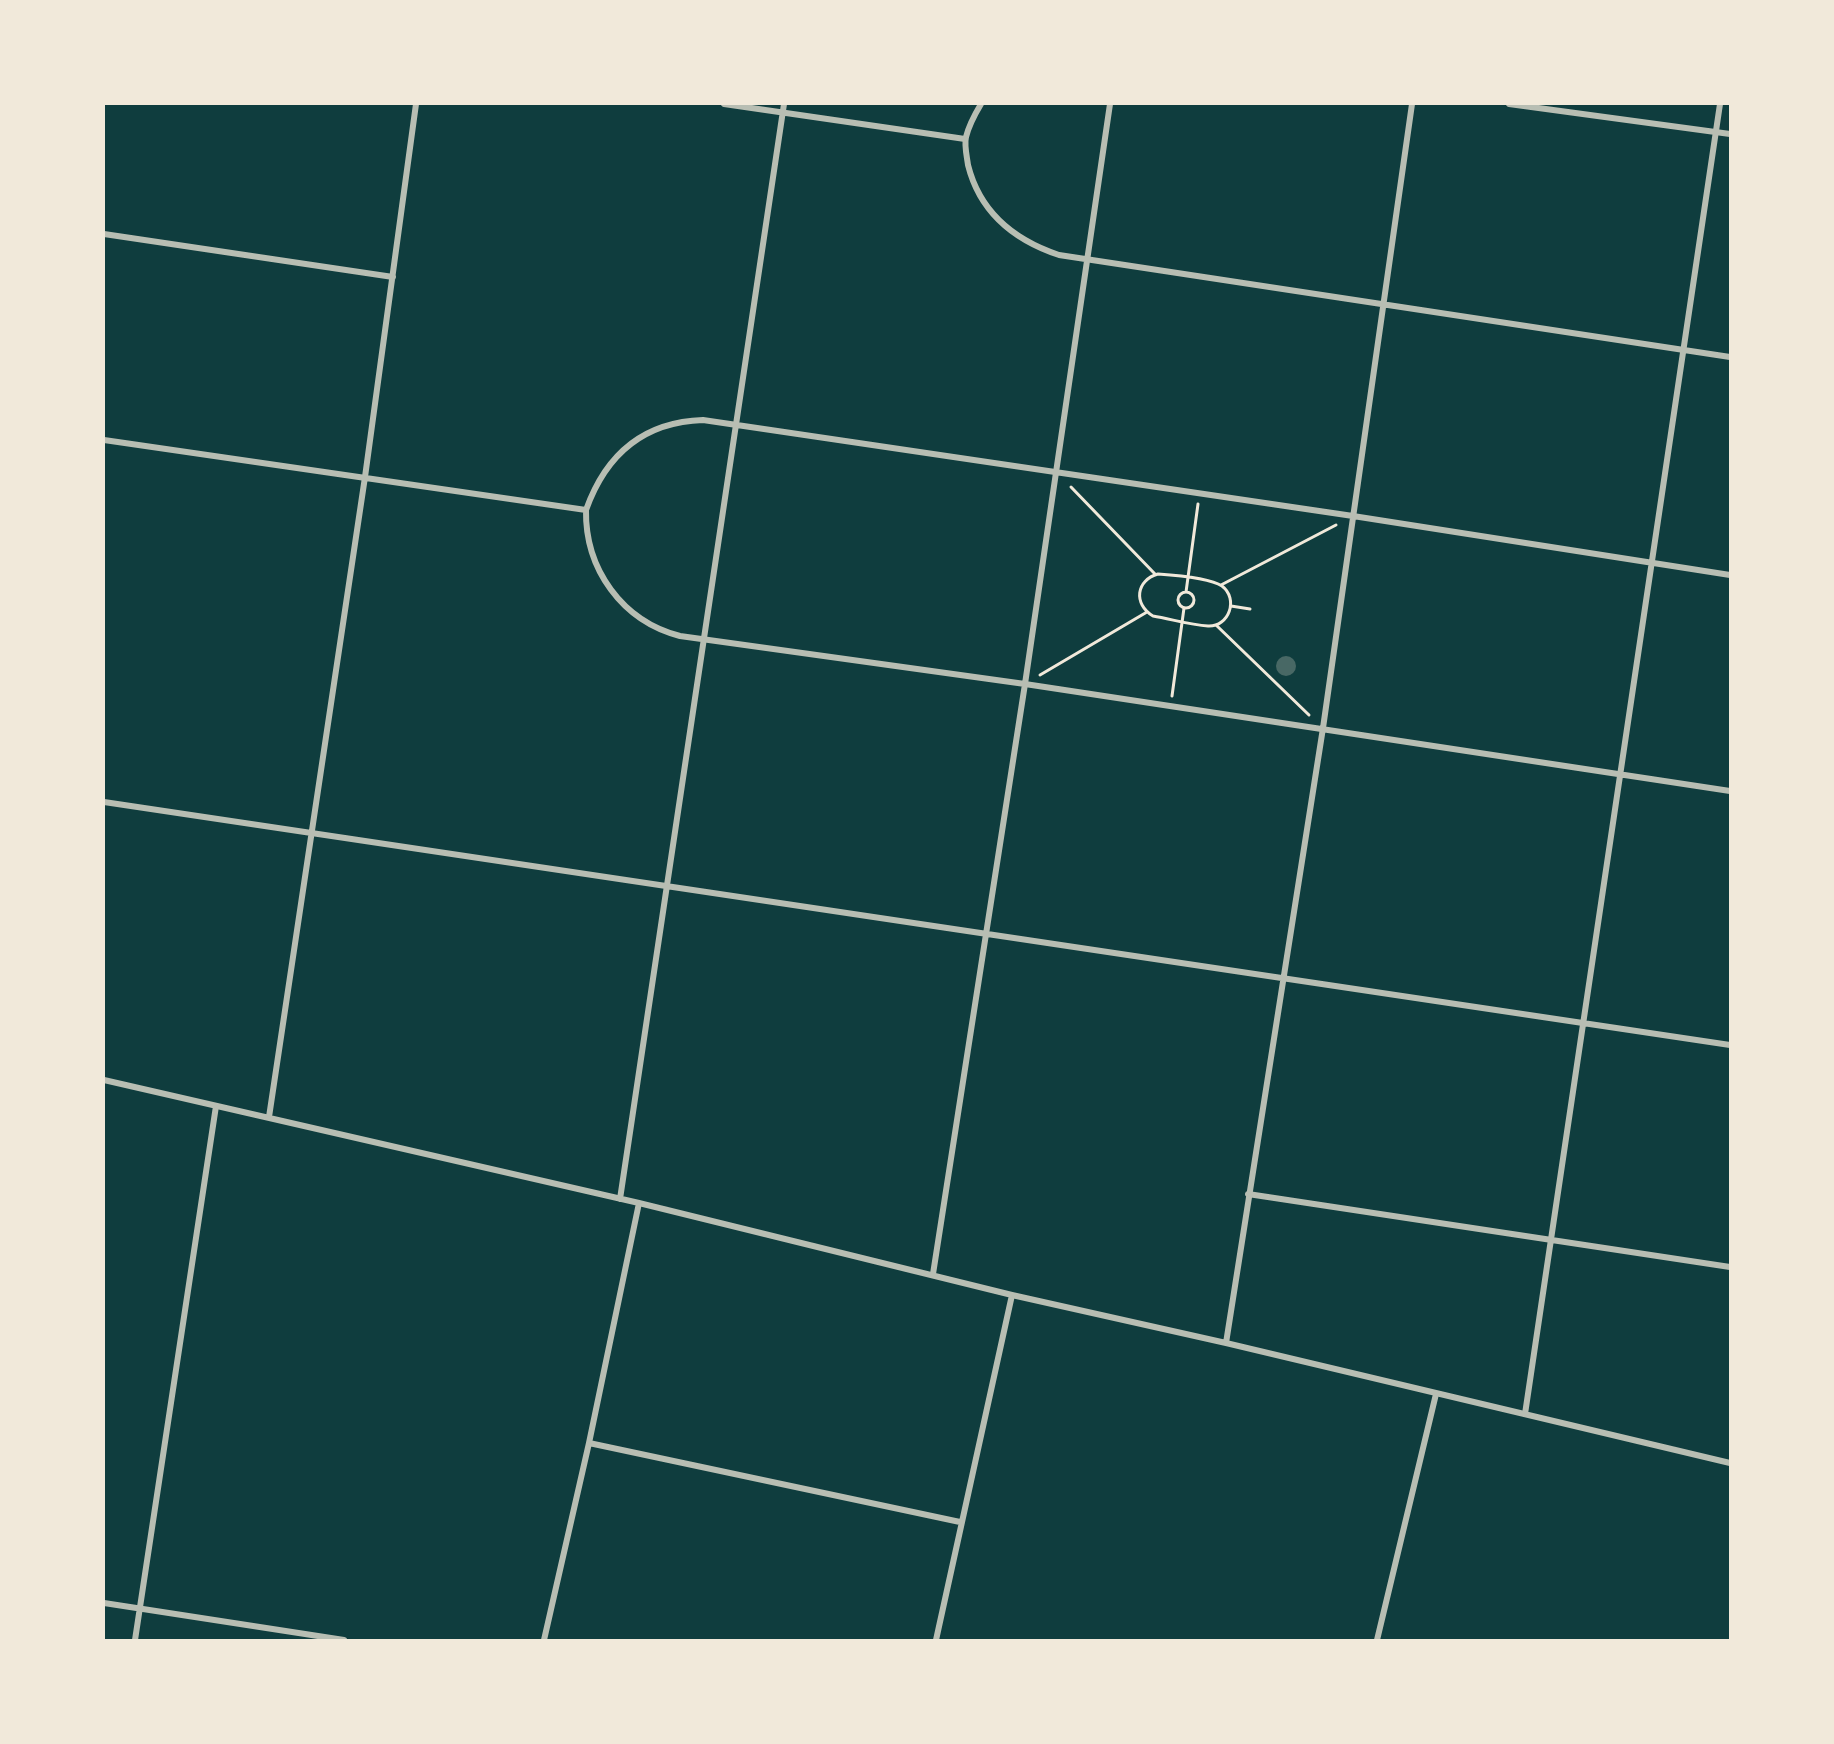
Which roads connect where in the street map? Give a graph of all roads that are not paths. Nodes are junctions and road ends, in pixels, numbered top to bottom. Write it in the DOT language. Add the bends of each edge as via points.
graph roads {
  1 [pos="416,104"];
  2 [pos="724,104"];
  3 [pos="784,104"];
  4 [pos="981,104"];
  5 [pos="1110,104"];
  6 [pos="1412,104"];
  7 [pos="1509,104"];
  8 [pos="1720,104"];
  9 [pos="783,112"];
  10 [pos="1715,132"];
  11 [pos="1731,134"];
  12 [pos="965,139"];
  13 [pos="104,234"];
  14 [pos="1088,260"];
  15 [pos="393,277"];
  16 [pos="1383,303"];
  17 [pos="1683,350"];
  18 [pos="1731,357"];
  19 [pos="737,424"];
  20 [pos="104,440"];
  21 [pos="1056,471"];
  22 [pos="365,477"];
  23 [pos="586,510"];
  24 [pos="1353,516"];
  25 [pos="1650,564"];
  26 [pos="1731,575"];
  27 [pos="702,641"];
  28 [pos="1025,684"];
  29 [pos="1323,728"];
  30 [pos="1619,774"];
  31 [pos="1731,791"];
  32 [pos="104,802"];
  33 [pos="312,832"];
  34 [pos="668,887"];
  35 [pos="986,933"];
  36 [pos="1284,978"];
  37 [pos="1582,1024"];
  38 [pos="1731,1045"];
  39 [pos="104,1080"];
  40 [pos="216,1106"];
  41 [pos="269,1117"];
  42 [pos="1248,1194"];
  43 [pos="620,1199"];
  44 [pos="639,1203"];
  45 [pos="1550,1240"];
  46 [pos="1731,1267"];
  47 [pos="933,1274"];
  48 [pos="1012,1294"];
  49 [pos="1227,1342"];
  50 [pos="1436,1394"];
  51 [pos="1525,1414"];
  52 [pos="589,1443"];
  53 [pos="1731,1463"];
  54 [pos="960,1522"];
  55 [pos="104,1603"];
  56 [pos="140,1608"];
  57 [pos="135,1641"];
  58 [pos="344,1641"];
  59 [pos="544,1641"];
  60 [pos="936,1641"];
  61 [pos="1377,1641"];
  1 -- 15 [label="street"];
  2 -- 9 [label="street"];
  3 -- 9 [label="street"];
  4 -- 12 [label="street"];
  5 -- 14 [label="street"];
  6 -- 16 [label="street"];
  7 -- 10 [label="street"];
  8 -- 10 [label="street"];
  9 -- 12 [label="street"];
  9 -- 19 [label="street"];
  10 -- 11 [label="street"];
  10 -- 17 [label="street"];
  12 -- 14 [label="street" via="971,178 979,195 1010,232 1033,246"];
  13 -- 15 [label="street"];
  14 -- 16 [label="street"];
  14 -- 21 [label="street"];
  15 -- 22 [label="street"];
  16 -- 17 [label="street"];
  16 -- 24 [label="street"];
  17 -- 18 [label="street"];
  17 -- 25 [label="street"];
  19 -- 21 [label="street"];
  19 -- 23 [label="street" via="680,421 645,433 615,459 593,491"];
  19 -- 27 [label="street"];
  20 -- 22 [label="street"];
  21 -- 24 [label="street"];
  21 -- 28 [label="street"];
  22 -- 23 [label="street"];
  22 -- 33 [label="street"];
  23 -- 27 [label="street" via="587,543 611,590 627,609 663,632"];
  24 -- 25 [label="street"];
  24 -- 29 [label="street"];
  25 -- 26 [label="street"];
  25 -- 30 [label="street"];
  27 -- 28 [label="street"];
  27 -- 34 [label="street"];
  28 -- 29 [label="street"];
  28 -- 35 [label="street"];
  29 -- 30 [label="street"];
  29 -- 36 [label="street"];
  30 -- 31 [label="street"];
  30 -- 37 [label="street"];
  32 -- 33 [label="street"];
  33 -- 34 [label="street"];
  33 -- 41 [label="street"];
  34 -- 35 [label="street"];
  34 -- 43 [label="street"];
  35 -- 36 [label="street"];
  35 -- 47 [label="street"];
  36 -- 37 [label="street"];
  36 -- 42 [label="street"];
  37 -- 38 [label="street"];
  37 -- 45 [label="street"];
  39 -- 40 [label="street"];
  40 -- 41 [label="street"];
  40 -- 56 [label="street"];
  41 -- 43 [label="street"];
  42 -- 45 [label="street"];
  42 -- 49 [label="street"];
  43 -- 44 [label="street"];
  44 -- 47 [label="street"];
  44 -- 52 [label="street"];
  45 -- 46 [label="street"];
  45 -- 51 [label="street"];
  47 -- 48 [label="street"];
  48 -- 49 [label="street"];
  48 -- 54 [label="street"];
  49 -- 50 [label="street"];
  50 -- 51 [label="street"];
  50 -- 61 [label="street"];
  51 -- 53 [label="street"];
  52 -- 54 [label="street"];
  52 -- 59 [label="street"];
  54 -- 60 [label="street"];
  55 -- 56 [label="street"];
  56 -- 57 [label="street"];
  56 -- 58 [label="street"];
}
